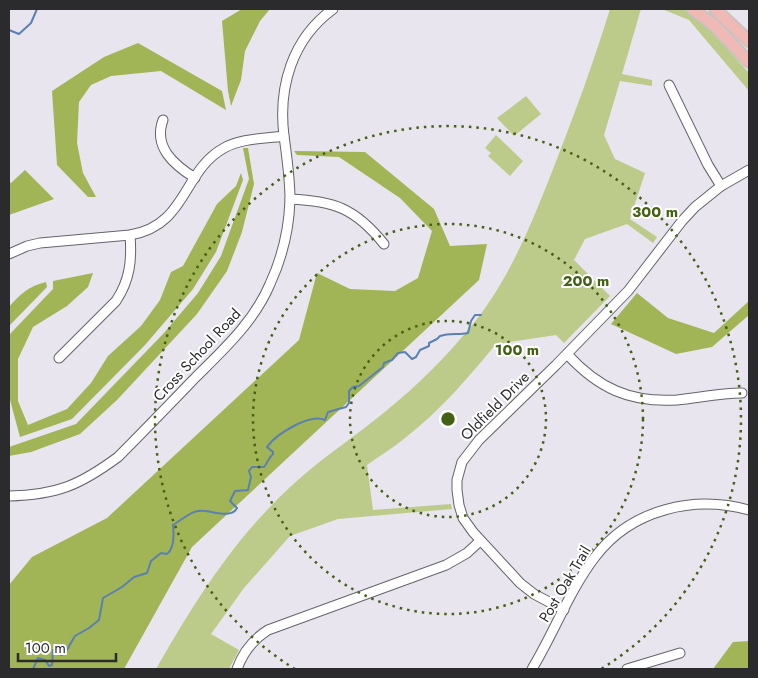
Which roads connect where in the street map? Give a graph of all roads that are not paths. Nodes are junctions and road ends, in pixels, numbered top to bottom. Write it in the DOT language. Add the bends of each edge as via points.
graph roads {
  1 [pos="333,9"];
  2 [pos="693,9"];
  3 [pos="715,9"];
  4 [pos="749,41"];
  5 [pos="749,62"];
  6 [pos="669,85"];
  7 [pos="163,120"];
  8 [pos="284,136"];
  9 [pos="749,170"];
  10 [pos="195,178"];
  11 [pos="721,186"];
  12 [pos="290,199"];
  13 [pos="130,235"];
  14 [pos="384,244"];
  15 [pos="9,254"];
  16 [pos="567,354"];
  17 [pos="59,358"];
  18 [pos="742,393"];
  19 [pos="9,496"];
  20 [pos="749,510"];
  21 [pos="480,541"];
  22 [pos="564,610"];
  23 [pos="680,653"];
  24 [pos="533,667"];
  25 [pos="237,669"];
  26 [pos="544,669"];
  27 [pos="627,669"];
  1 -- 8 [label="street, Cross School Road" via="309,32 288,71 283,97"];
  2 -- 5 [label="main road"];
  3 -- 4 [label="main road"];
  6 -- 11 [label="street"];
  7 -- 10 [label="street" via="162,145 170,159"];
  8 -- 10 [label="street" via="231,144 213,155"];
  8 -- 12 [label="street, Cross School Road"];
  9 -- 11 [label="street, Oldfield Drive"];
  10 -- 13 [label="street" via="165,220 144,232"];
  11 -- 16 [label="street, Oldfield Drive" via="682,221 628,291"];
  12 -- 14 [label="street" via="316,200 341,208 366,223"];
  12 -- 19 [label="street, Cross School Road" via="286,236 270,286 234,338 126,449 96,473 53,492"];
  13 -- 15 [label="street" via="46,242"];
  13 -- 17 [label="street" via="131,261 122,291"];
  16 -- 18 [label="street" via="595,380 636,398 657,401"];
  16 -- 21 [label="street, Oldfield Drive" via="479,440 462,462 457,480 459,505 463,518"];
  20 -- 22 [label="street, Post Oak Trail" via="696,504 668,508 639,520 616,536 589,565"];
  21 -- 22 [label="street, Oldfield Drive" via="526,589"];
  21 -- 25 [label="street" via="446,566 268,630 248,647"];
  22 -- 24 [label="street, Post Oak Trail"];
  23 -- 27 [label="street"];
  24 -- 26 [label="street"];
}
